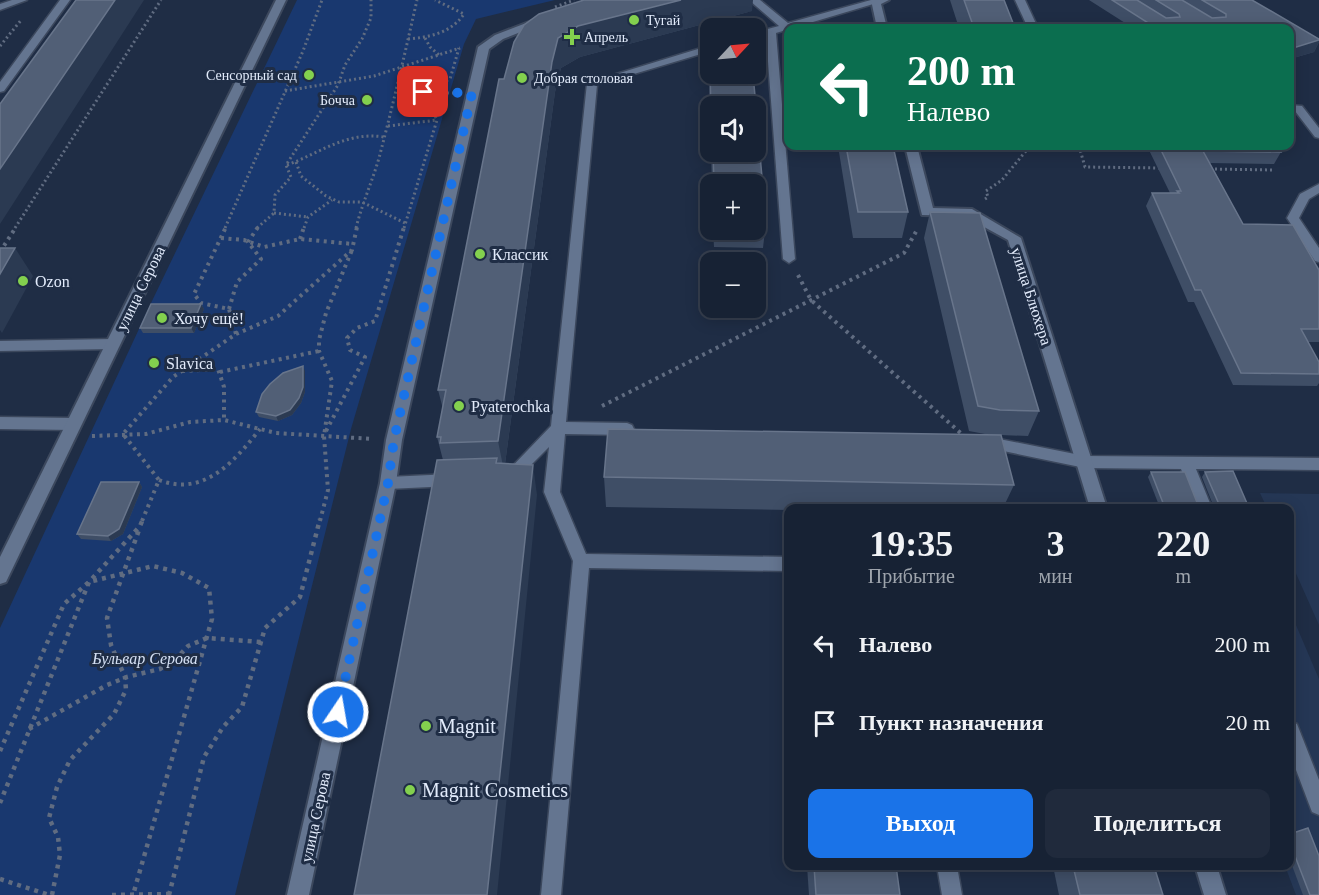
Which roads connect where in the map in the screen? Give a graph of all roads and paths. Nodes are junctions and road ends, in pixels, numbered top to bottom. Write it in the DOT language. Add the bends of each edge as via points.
graph roads {
  1 [pos="22,0"];
  2 [pos="65,0"];
  3 [pos="161,0"];
  4 [pos="281,0"];
  5 [pos="322,0"];
  6 [pos="371,0"];
  7 [pos="417,0"];
  8 [pos="435,0"];
  9 [pos="754,0"];
  10 [pos="1020,0"];
  11 [pos="879,1"];
  12 [pos="0,7"];
  13 [pos="562,12"];
  14 [pos="22,18"];
  15 [pos="797,24"];
  16 [pos="882,24"];
  17 [pos="1031,24"];
  18 [pos="784,25"];
  19 [pos="784,28"];
  20 [pos="771,31"];
  21 [pos="766,32"];
  22 [pos="425,38"];
  23 [pos="408,39"];
  24 [pos="467,44"];
  25 [pos="0,46"];
  26 [pos="459,48"];
  27 [pos="700,51"];
  28 [pos="440,56"];
  29 [pos="401,69"];
  30 [pos="338,85"];
  31 [pos="0,89"];
  32 [pos="285,91"];
  33 [pos="397,92"];
  34 [pos="423,92"];
  35 [pos="472,93"];
  36 [pos="1294,108"];
  37 [pos="437,120"];
  38 [pos="388,126"];
  39 [pos="1319,135"];
  40 [pos="384,137"];
  41 [pos="912,150"];
  42 [pos="1027,150"];
  43 [pos="1080,150"];
  44 [pos="296,162"];
  45 [pos="286,165"];
  46 [pos="1168,168"];
  47 [pos="1204,169"];
  48 [pos="1275,170"];
  49 [pos="1319,188"];
  50 [pos="333,200"];
  51 [pos="362,202"];
  52 [pos="967,212"];
  53 [pos="274,213"];
  54 [pos="309,217"];
  55 [pos="405,224"];
  56 [pos="919,226"];
  57 [pos="221,238"];
  58 [pos="300,238"];
  59 [pos="248,242"];
  60 [pos="352,247"];
  61 [pos="0,252"];
  62 [pos="1319,258"];
  63 [pos="789,259"];
  64 [pos="812,300"];
  65 [pos="229,309"];
  66 [pos="236,334"];
  67 [pos="112,344"];
  68 [pos="0,346"];
  69 [pos="319,351"];
  70 [pos="180,371"];
  71 [pos="220,372"];
  72 [pos="599,408"];
  73 [pos="224,420"];
  74 [pos="0,423"];
  75 [pos="74,423"];
  76 [pos="558,428"];
  77 [pos="260,429"];
  78 [pos="640,430"];
  79 [pos="123,434"];
  80 [pos="86,436"];
  81 [pos="324,436"];
  82 [pos="966,439"];
  83 [pos="394,440"];
  84 [pos="1085,462"];
  85 [pos="1186,463"];
  86 [pos="1319,464"];
  87 [pos="498,479"];
  88 [pos="159,480"];
  89 [pos="464,480"];
  90 [pos="388,483"];
  91 [pos="1098,504"];
  92 [pos="1202,504"];
  93 [pos="140,526"];
  94 [pos="581,561"];
  95 [pos="784,564"];
  96 [pos="124,573"];
  97 [pos="0,576"];
  98 [pos="89,582"];
  99 [pos="207,638"];
  100 [pos="261,642"];
  101 [pos="127,677"];
  102 [pos="29,729"];
  103 [pos="1294,740"];
  104 [pos="0,751"];
  105 [pos="0,803"];
  106 [pos="1319,805"];
  107 [pos="948,870"];
  108 [pos="1207,870"];
  109 [pos="0,879"];
  110 [pos="50,895"];
  111 [pos="112,895"];
  112 [pos="133,895"];
  113 [pos="169,895"];
  114 [pos="298,895"];
  115 [pos="551,895"];
  116 [pos="952,895"];
  117 [pos="1215,895"];
  1 -- 12 [label="lane"];
  2 -- 31 [label="lane"];
  3 -- 61 [label="path"];
  4 -- 67 [label="street, улица Серова"];
  5 -- 32 [label="path"];
  6 -- 30 [label="path" via="371,18"];
  7 -- 23 [label="path"];
  8 -- 22 [label="path" via="464,14 456,25"];
  9 -- 18 [label="lane"];
  10 -- 17 [label="lane"];
  11 -- 15 [label="lane"];
  11 -- 16 [label="street"];
  13 -- 35 [label="street, улица Серова" via="484,47"];
  14 -- 25 [label="path"];
  19 -- 20 [label="lane"];
  20 -- 21 [label="lane"];
  20 -- 63 [label="lane"];
  22 -- 23 [label="path"];
  22 -- 28 [label="path"];
  23 -- 29 [label="path"];
  24 -- 26 [label="path"];
  26 -- 28 [label="path"];
  26 -- 34 [label="path" via="450,79"];
  27 -- 76 [label="lane" via="592,82"];
  28 -- 29 [label="path"];
  29 -- 30 [label="path"];
  29 -- 33 [label="path"];
  30 -- 32 [label="path"];
  30 -- 45 [label="path"];
  32 -- 57 [label="path"];
  33 -- 34 [label="path"];
  33 -- 38 [label="path"];
  34 -- 35 [label="path"];
  34 -- 37 [label="path"];
  35 -- 83 [label="street, улица Серова"];
  36 -- 39 [label="lane" via="1299,108"];
  37 -- 38 [label="path"];
  37 -- 55 [label="path"];
  38 -- 40 [label="path"];
  40 -- 44 [label="path" via="360,136 338,141"];
  40 -- 51 [label="path"];
  41 -- 52 [label="street, улица Блюхера" via="927,212"];
  42 -- 52 [label="path" via="1002,180 986,190 988,197"];
  43 -- 46 [label="path" via="1085,167"];
  44 -- 45 [label="path"];
  44 -- 50 [label="path" via="301,176"];
  45 -- 53 [label="path" via="291,177 275,195"];
  47 -- 48 [label="path"];
  49 -- 62 [label="lane" via="1304,197 1293,218"];
  50 -- 51 [label="path"];
  50 -- 54 [label="path"];
  51 -- 55 [label="path"];
  51 -- 60 [label="path"];
  52 -- 84 [label="street, улица Блюхера" via="1014,238"];
  53 -- 54 [label="path"];
  53 -- 59 [label="path" via="260,223"];
  54 -- 58 [label="path"];
  55 -- 81 [label="path" via="375,321 357,328 347,338 350,350 365,357"];
  56 -- 64 [label="path" via="904,253"];
  57 -- 59 [label="path"];
  57 -- 65 [label="path" via="194,294 201,303"];
  58 -- 59 [label="path" via="268,247"];
  58 -- 60 [label="path"];
  59 -- 65 [label="path" via="261,259 237,282"];
  60 -- 66 [label="path" via="278,316"];
  60 -- 69 [label="path" via="326,313"];
  63 -- 64 [label="path"];
  64 -- 72 [label="path"];
  64 -- 82 [label="path"];
  65 -- 66 [label="path"];
  66 -- 70 [label="path"];
  67 -- 68 [label="lane"];
  67 -- 75 [label="street, улица Серова"];
  69 -- 71 [label="path"];
  69 -- 81 [label="path" via="332,381"];
  70 -- 71 [label="path"];
  70 -- 79 [label="path"];
  71 -- 73 [label="path" via="225,384"];
  73 -- 77 [label="path"];
  73 -- 79 [label="path" via="190,422 146,434"];
  74 -- 75 [label="lane"];
  75 -- 97 [label="street, улица Серова"];
  76 -- 78 [label="lane"];
  76 -- 87 [label="lane" via="509,479"];
  76 -- 94 [label="lane" via="552,492"];
  77 -- 81 [label="path"];
  77 -- 88 [label="path" via="235,459 215,475 186,487 171,487"];
  79 -- 80 [label="path"];
  79 -- 88 [label="path"];
  81 -- 83 [label="path"];
  81 -- 100 [label="path" via="328,490 300,597 265,628"];
  82 -- 84 [label="lane"];
  83 -- 90 [label="street, улица Серова"];
  84 -- 85 [label="lane"];
  84 -- 91 [label="street, улица Блюхера"];
  85 -- 86 [label="lane"];
  85 -- 92 [label="lane"];
  88 -- 93 [label="path"];
  89 -- 90 [label="lane"];
  90 -- 114 [label="street, улица Серова"];
  93 -- 96 [label="path"];
  93 -- 98 [label="path"];
  94 -- 95 [label="lane"];
  94 -- 115 [label="lane"];
  96 -- 98 [label="path"];
  96 -- 99 [label="path" via="164,567 193,577 208,588 212,619"];
  96 -- 101 [label="path" via="108,606 107,622 115,658"];
  98 -- 102 [label="path"];
  98 -- 104 [label="path" via="64,604"];
  99 -- 100 [label="path"];
  99 -- 101 [label="path" via="188,646 160,669"];
  99 -- 112 [label="path"];
  100 -- 113 [label="path" via="242,707 204,756"];
  101 -- 102 [label="path"];
  101 -- 110 [label="path" via="122,702 60,776 49,818 61,847 59,873"];
  102 -- 105 [label="path"];
  103 -- 106 [label="lane"];
  107 -- 116 [label="lane"];
  108 -- 117 [label="street"];
  109 -- 110 [label="path"];
  111 -- 112 [label="path"];
  112 -- 113 [label="path"];
}
